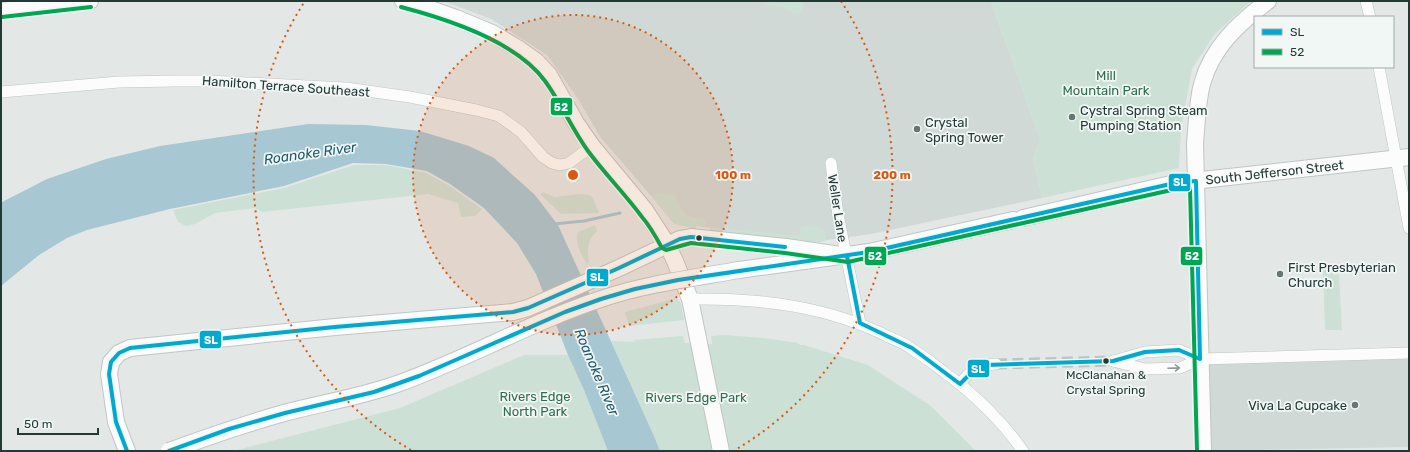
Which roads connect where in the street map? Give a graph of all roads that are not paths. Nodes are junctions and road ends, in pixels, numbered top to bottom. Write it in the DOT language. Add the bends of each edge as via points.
graph roads {
  1 [pos="90,1"];
  2 [pos="402,1"];
  3 [pos="1268,1"];
  4 [pos="1366,1"];
  5 [pos="63,3"];
  6 [pos="1,10"];
  7 [pos="1370,16"];
  8 [pos="1379,68"];
  9 [pos="1,92"];
  10 [pos="592,146"];
  11 [pos="1403,158"];
  12 [pos="831,163"];
  13 [pos="1196,181"];
  14 [pos="1409,228"];
  15 [pos="667,244"];
  16 [pos="847,256"];
  17 [pos="690,299"];
  18 [pos="860,324"];
  19 [pos="1409,353"];
  20 [pos="1200,359"];
  21 [pos="996,364"];
  22 [pos="960,384"];
  23 [pos="127,451"];
  24 [pos="169,451"];
  25 [pos="721,451"];
  26 [pos="1023,451"];
  27 [pos="1203,451"];
  1 -- 5 [label="street"];
  2 -- 10 [label="street" via="456,18 492,33 536,61 549,75"];
  3 -- 13 [label="street" via="1228,36 1208,67 1202,84 1198,111"];
  4 -- 7 [label="street"];
  5 -- 6 [label="street"];
  8 -- 11 [label="street"];
  9 -- 10 [label="street, Hamilton Terrace Southeast" via="119,82 175,81 346,88 410,97 499,116 520,132 543,157 560,165 569,163"];
  10 -- 15 [label="street" via="645,210"];
  11 -- 13 [label="street, South Jefferson Street"];
  11 -- 14 [label="street"];
  12 -- 16 [label="street, Weller Lane"];
  13 -- 16 [label="street, South Jefferson Street" via="1175,183"];
  13 -- 20 [label="street"];
  15 -- 16 [label="street" via="691,237"];
  15 -- 17 [label="street"];
  15 -- 23 [label="street" via="619,268 528,308 513,312 130,348 119,353 111,362 109,374 116,422"];
  16 -- 18 [label="street, Weller Lane"];
  16 -- 24 [label="street, South Jefferson Street, bridge" via="739,270 635,289 601,299 532,326 419,376 374,392 229,429"];
  17 -- 18 [label="street" via="724,298 787,304 818,310"];
  17 -- 25 [label="street"];
  18 -- 22 [label="street" via="912,348"];
  19 -- 20 [label="street"];
  20 -- 20 [label="street, one-way" via="1179,350 1145,352 1113,361 1145,369 1180,368"];
  20 -- 27 [label="street"];
  21 -- 22 [label="street" via="976,368"];
  22 -- 26 [label="street" via="989,411"];
}
